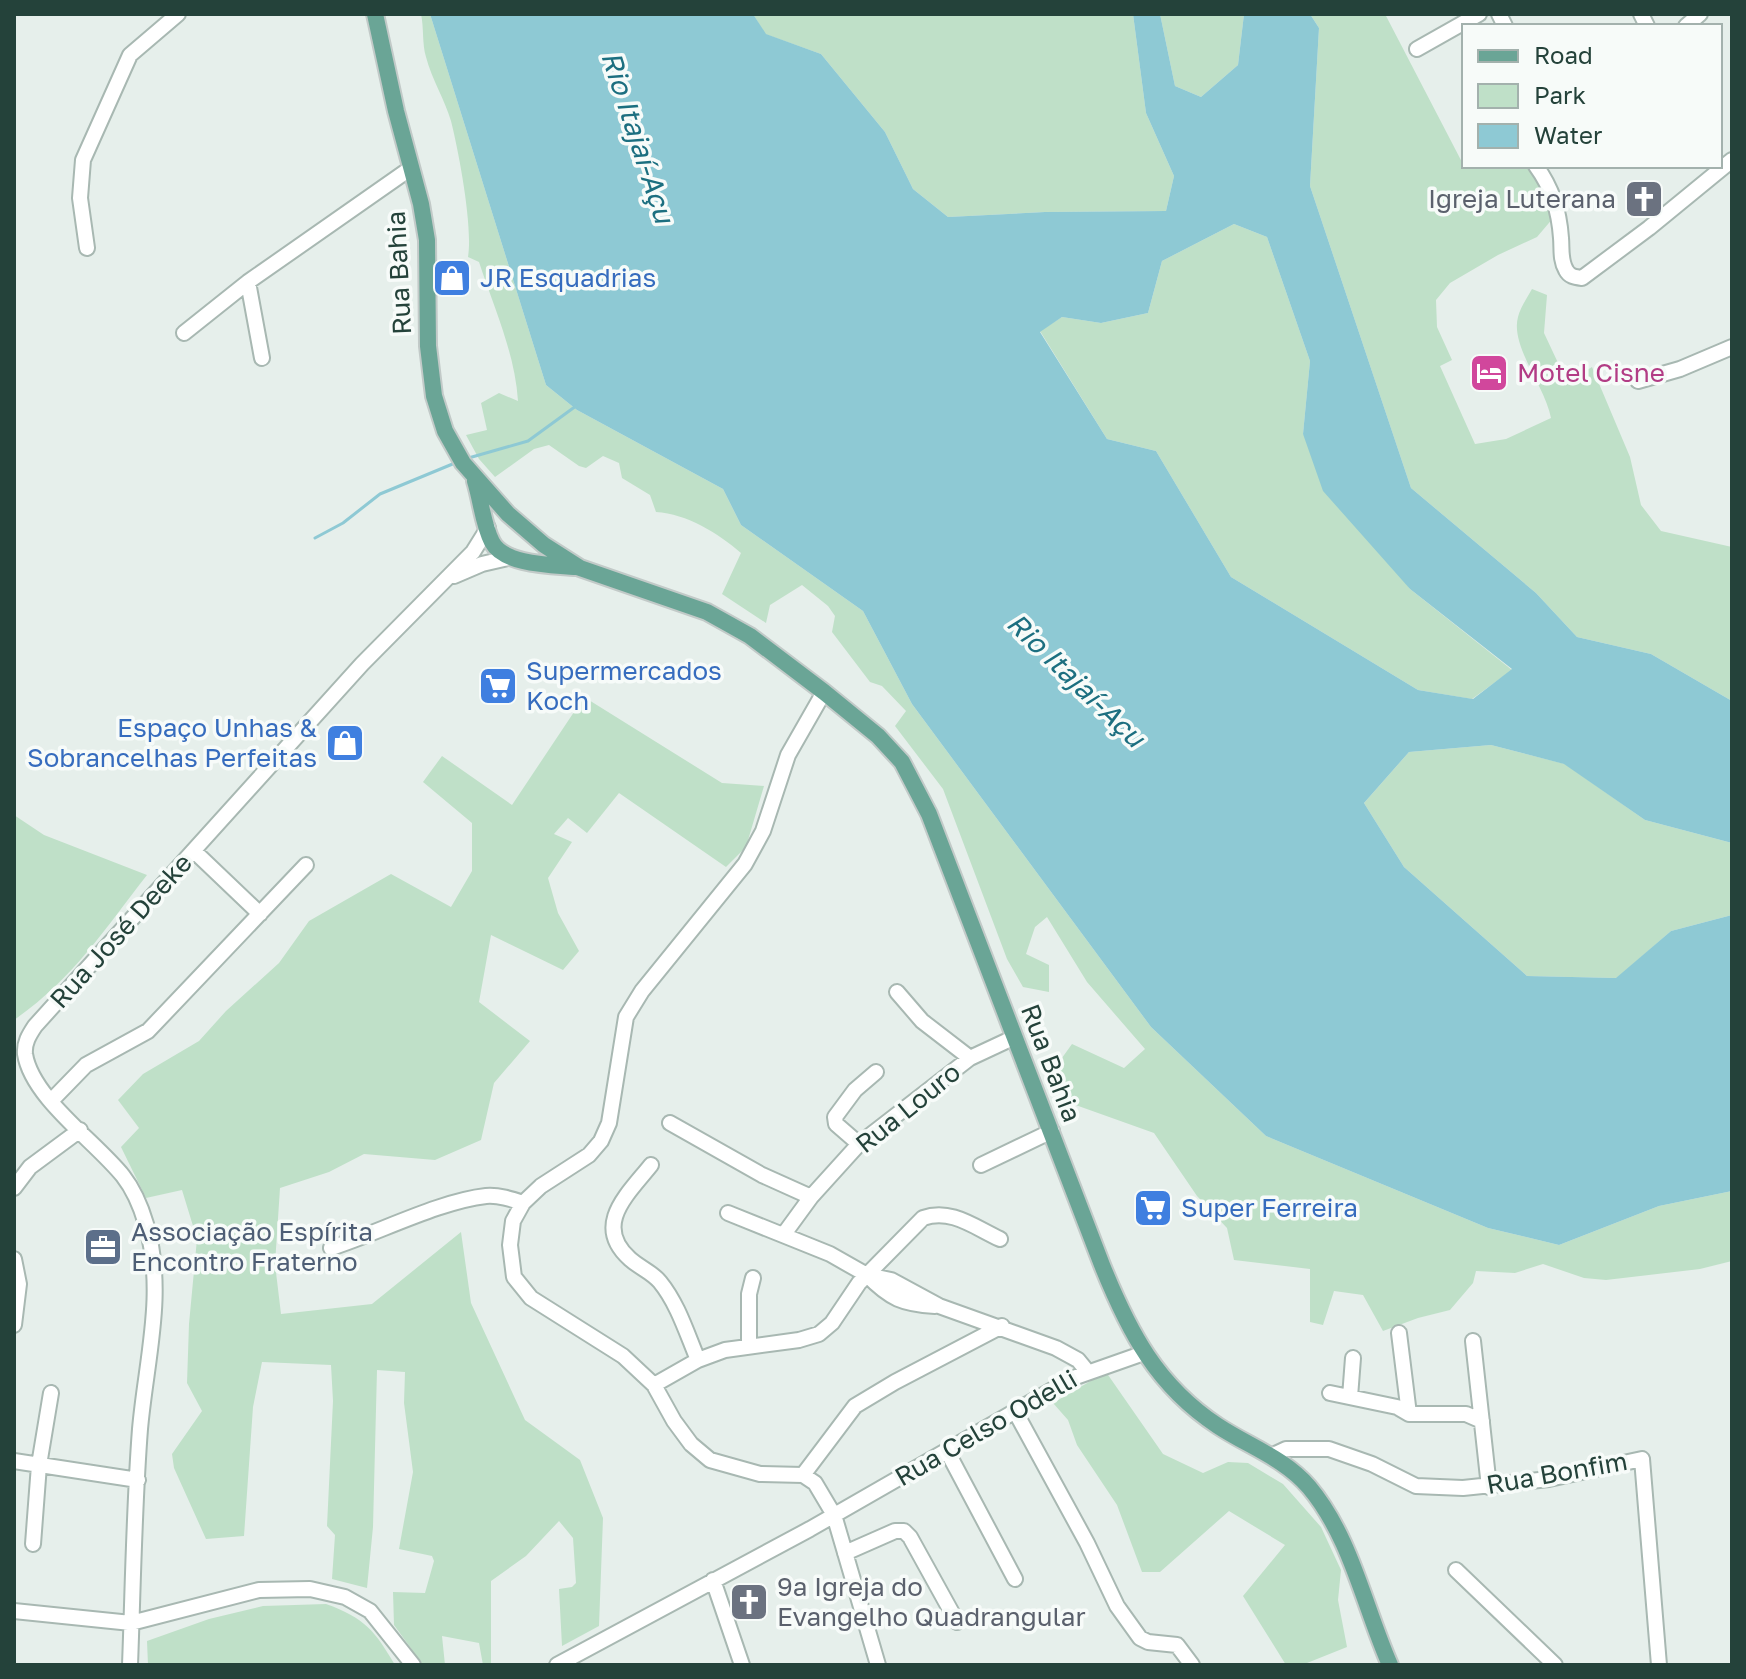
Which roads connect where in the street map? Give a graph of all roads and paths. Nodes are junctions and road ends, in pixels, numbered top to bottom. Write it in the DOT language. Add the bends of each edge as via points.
graph roads {
  1 [pos="178,14"];
  2 [pos="375,14"];
  3 [pos="1479,14"];
  4 [pos="1417,49"];
  5 [pos="1732,160"];
  6 [pos="411,168"];
  7 [pos="1538,168"];
  8 [pos="87,248"];
  9 [pos="248,282"];
  10 [pos="184,333"];
  11 [pos="1732,347"];
  12 [pos="262,358"];
  13 [pos="1638,381"];
  14 [pos="468,470"];
  15 [pos="508,514"];
  16 [pos="488,528"];
  17 [pos="531,535"];
  18 [pos="512,557"];
  19 [pos="580,568"];
  20 [pos="446,580"];
  21 [pos="824,692"];
  22 [pos="194,851"];
  23 [pos="306,865"];
  24 [pos="260,914"];
  25 [pos="897,992"];
  26 [pos="1015,1037"];
  27 [pos="970,1058"];
  28 [pos="876,1072"];
  29 [pos="51,1101"];
  30 [pos="670,1123"];
  31 [pos="80,1130"];
  32 [pos="1052,1131"];
  33 [pos="859,1144"];
  34 [pos="651,1165"];
  35 [pos="981,1165"];
  36 [pos="14,1188"];
  37 [pos="811,1197"];
  38 [pos="523,1203"];
  39 [pos="728,1213"];
  40 [pos="784,1234"];
  41 [pos="1000,1239"];
  42 [pos="331,1248"];
  43 [pos="14,1259"];
  44 [pos="867,1275"];
  45 [pos="753,1278"];
  46 [pos="14,1325"];
  47 [pos="1002,1326"];
  48 [pos="1399,1333"];
  49 [pos="1473,1341"];
  50 [pos="749,1345"];
  51 [pos="1144,1353"];
  52 [pos="1353,1358"];
  53 [pos="698,1360"];
  54 [pos="1087,1371"];
  55 [pos="654,1385"];
  56 [pos="51,1393"];
  57 [pos="1330,1393"];
  58 [pos="1350,1397"];
  59 [pos="1016,1413"];
  60 [pos="1409,1414"];
  61 [pos="1482,1421"];
  62 [pos="947,1451"];
  63 [pos="1273,1455"];
  64 [pos="14,1461"];
  65 [pos="39,1465"];
  66 [pos="803,1475"];
  67 [pos="138,1480"];
  68 [pos="1489,1487"];
  69 [pos="834,1515"];
  70 [pos="33,1544"];
  71 [pos="845,1553"];
  72 [pos="1456,1570"];
  73 [pos="1015,1579"];
  74 [pos="713,1580"];
  75 [pos="14,1611"];
  76 [pos="957,1622"];
  77 [pos="131,1623"];
  78 [pos="130,1665"];
  79 [pos="413,1665"];
  80 [pos="557,1665"];
  81 [pos="742,1665"];
  82 [pos="878,1665"];
  83 [pos="1192,1665"];
  84 [pos="1390,1665"];
  85 [pos="1555,1665"];
  86 [pos="1659,1665"];
  1 -- 8 [label="street" via="130,55 83,160 80,198"];
  2 -- 6 [label="main road, Rua Bahia"];
  3 -- 4 [label="street"];
  5 -- 7 [label="street" via="1582,278 1566,272 1555,201"];
  6 -- 9 [label="street"];
  6 -- 14 [label="main road, Rua Bahia" via="427,240 429,370 439,414"];
  9 -- 10 [label="street"];
  9 -- 12 [label="street"];
  11 -- 13 [label="street"];
  14 -- 15 [label="main road, Rua Bahia"];
  14 -- 16 [label="main road, Rua Bahia"];
  15 -- 16 [label="main road"];
  15 -- 17 [label="main road, Rua Bahia"];
  16 -- 18 [label="main road, Rua Bahia" via="494,546"];
  16 -- 20 [label="street, Rua José Deeke"];
  17 -- 18 [label="main road" via="525,551"];
  17 -- 19 [label="main road, Rua Bahia"];
  18 -- 19 [label="main road, Rua Bahia"];
  18 -- 20 [label="street, Rua José Deeke"];
  19 -- 21 [label="main road, Rua Bahia" via="707,612 750,636"];
  20 -- 22 [label="street, Rua José Deeke" via="362,664"];
  21 -- 26 [label="main road, Rua Bahia" via="878,736 918,788"];
  21 -- 38 [label="street" via="788,755 763,831 745,864 626,1017 609,1123 601,1141"];
  22 -- 24 [label="street"];
  22 -- 29 [label="street, Rua José Deeke" via="27,1038 29,1066"];
  23 -- 24 [label="street"];
  24 -- 29 [label="street" via="148,1031 86,1065"];
  25 -- 27 [label="street" via="922,1021"];
  26 -- 27 [label="street, Rua Louro"];
  26 -- 32 [label="main road, Rua Bahia"];
  27 -- 33 [label="street, Rua Louro"];
  28 -- 33 [label="street" via="835,1117"];
  29 -- 31 [label="street, Rua José Deeke"];
  30 -- 37 [label="street"];
  31 -- 36 [label="street" via="30,1167"];
  31 -- 67 [label="street, Rua José Deeke" via="126,1179 152,1252 156,1307"];
  32 -- 35 [label="street"];
  32 -- 51 [label="main road, Rua Bahia" via="1115,1296"];
  33 -- 37 [label="street, Rua Louro"];
  34 -- 53 [label="street" via="618,1206 614,1238 670,1294"];
  37 -- 40 [label="street, Rua Louro"];
  38 -- 42 [label="street" via="485,1196"];
  38 -- 55 [label="street" via="513,1221 510,1245 514,1277 531,1298 623,1356"];
  39 -- 40 [label="street"];
  40 -- 44 [label="street"];
  41 -- 44 [label="street" via="937,1213 923,1218"];
  43 -- 46 [label="street" via="19,1284"];
  44 -- 47 [label="street"];
  44 -- 50 [label="street" via="819,1334"];
  45 -- 50 [label="street"];
  47 -- 54 [label="street" via="1056,1348"];
  47 -- 66 [label="street" via="855,1406"];
  48 -- 60 [label="street"];
  49 -- 61 [label="street"];
  50 -- 53 [label="street"];
  51 -- 54 [label="street, Rua Celso Odelli"];
  51 -- 63 [label="main road, Rua Bahia" via="1197,1411"];
  52 -- 58 [label="street"];
  53 -- 55 [label="street"];
  54 -- 59 [label="street, Rua Celso Odelli"];
  55 -- 66 [label="street" via="691,1444 710,1460 760,1474"];
  56 -- 65 [label="street"];
  57 -- 58 [label="street"];
  58 -- 60 [label="street"];
  59 -- 62 [label="street, Rua Celso Odelli"];
  59 -- 83 [label="street" via="1117,1606 1140,1638 1174,1643"];
  60 -- 61 [label="street" via="1466,1414"];
  61 -- 68 [label="street"];
  62 -- 69 [label="street, Rua Celso Odelli"];
  62 -- 73 [label="street"];
  63 -- 68 [label="street, Rua Bonfim" via="1286,1449 1329,1449 1416,1486"];
  63 -- 84 [label="main road, Rua Bahia" via="1306,1484 1334,1524"];
  64 -- 65 [label="street"];
  65 -- 67 [label="street"];
  65 -- 70 [label="street"];
  66 -- 69 [label="street" via="824,1494"];
  67 -- 77 [label="street, Rua José Deeke"];
  68 -- 86 [label="street, Rua Bonfim" via="1642,1459"];
  69 -- 71 [label="street"];
  69 -- 74 [label="street, Rua Celso Odelli"];
  71 -- 76 [label="street" via="904,1531"];
  71 -- 82 [label="street"];
  72 -- 85 [label="street"];
  74 -- 80 [label="street, Rua Celso Odelli"];
  74 -- 81 [label="street"];
  75 -- 77 [label="street"];
  77 -- 78 [label="street, Rua José Deeke"];
  77 -- 79 [label="street" via="259,1590 310,1589 345,1597 370,1611"];
}
